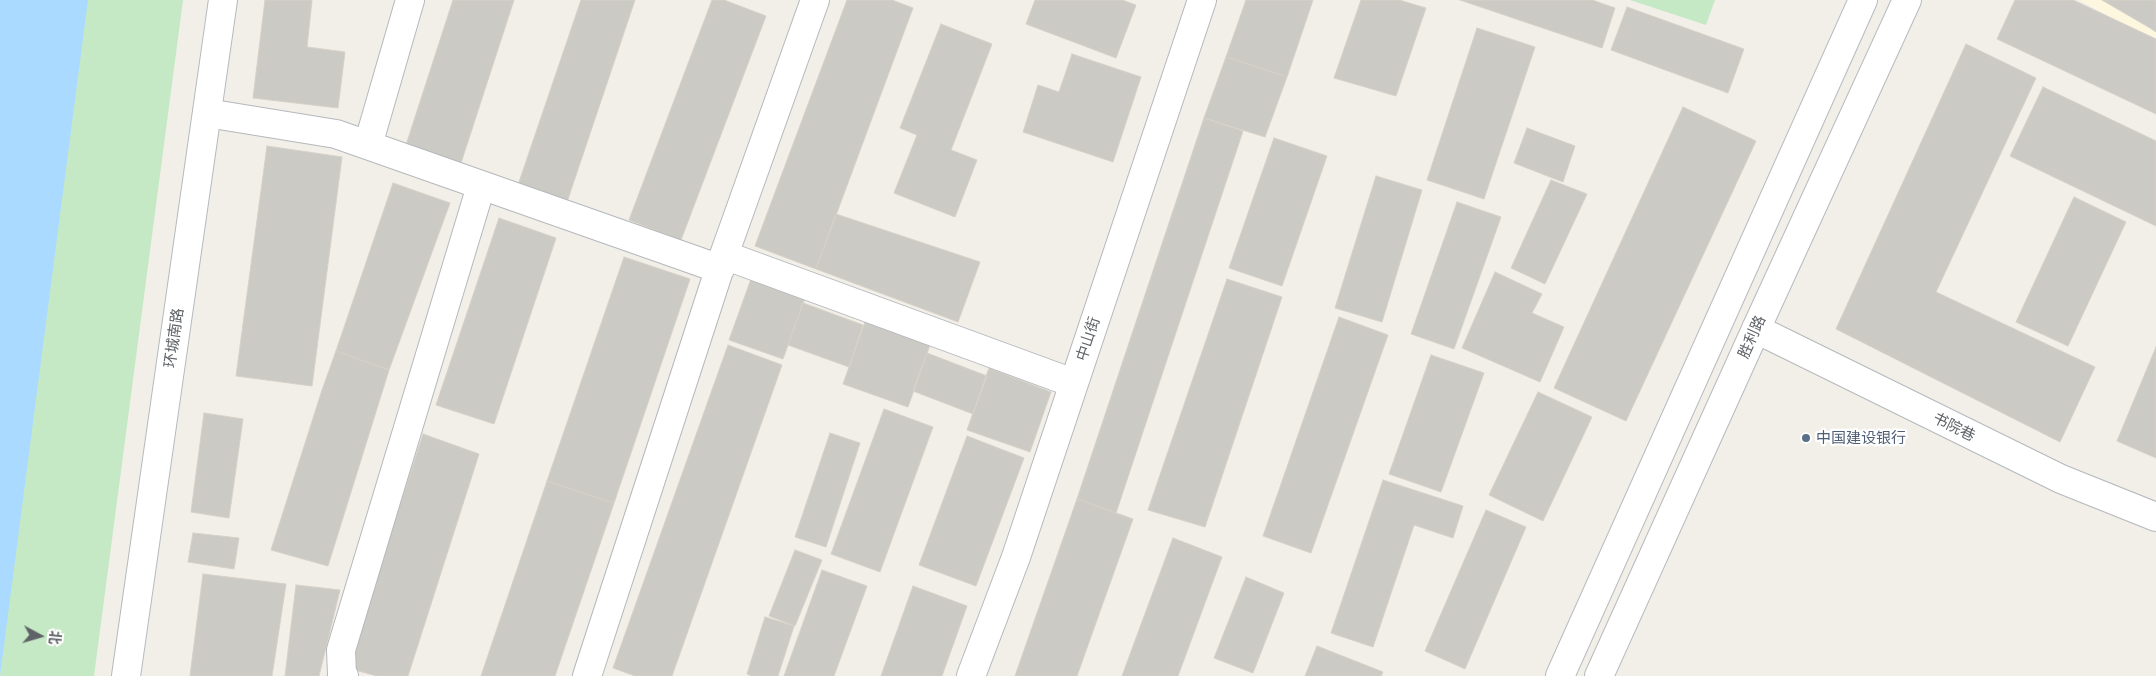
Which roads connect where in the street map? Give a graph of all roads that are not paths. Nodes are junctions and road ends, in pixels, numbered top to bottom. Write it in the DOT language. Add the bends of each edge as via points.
graph roads {
  1 [pos="223,0"];
  2 [pos="410,0"];
  3 [pos="815,0"];
  4 [pos="1202,0"];
  5 [pos="1863,0"];
  6 [pos="1907,0"];
  7 [pos="207,113"];
  8 [pos="368,146"];
  9 [pos="481,186"];
  10 [pos="722,262"];
  11 [pos="1756,328"];
  12 [pos="1074,383"];
  13 [pos="2156,517"];
  14 [pos="126,676"];
  15 [pos="344,676"];
  16 [pos="587,676"];
  17 [pos="971,676"];
  18 [pos="1560,676"];
  19 [pos="1599,676"];
  1 -- 7 [label="street, 环城南路"];
  2 -- 8 [label="street"];
  3 -- 10 [label="street"];
  4 -- 12 [label="street, 中山街"];
  5 -- 18 [label="street"];
  6 -- 11 [label="street, 胜利路"];
  7 -- 8 [label="street" via="336,134"];
  7 -- 14 [label="street, 环城南路"];
  8 -- 9 [label="street"];
  9 -- 10 [label="street"];
  9 -- 15 [label="street" via="341,650"];
  10 -- 12 [label="street"];
  10 -- 16 [label="street"];
  11 -- 13 [label="street, 书院巷" via="2061,479"];
  11 -- 19 [label="street, 胜利路"];
  12 -- 17 [label="street, 中山街" via="1016,557"];
}
